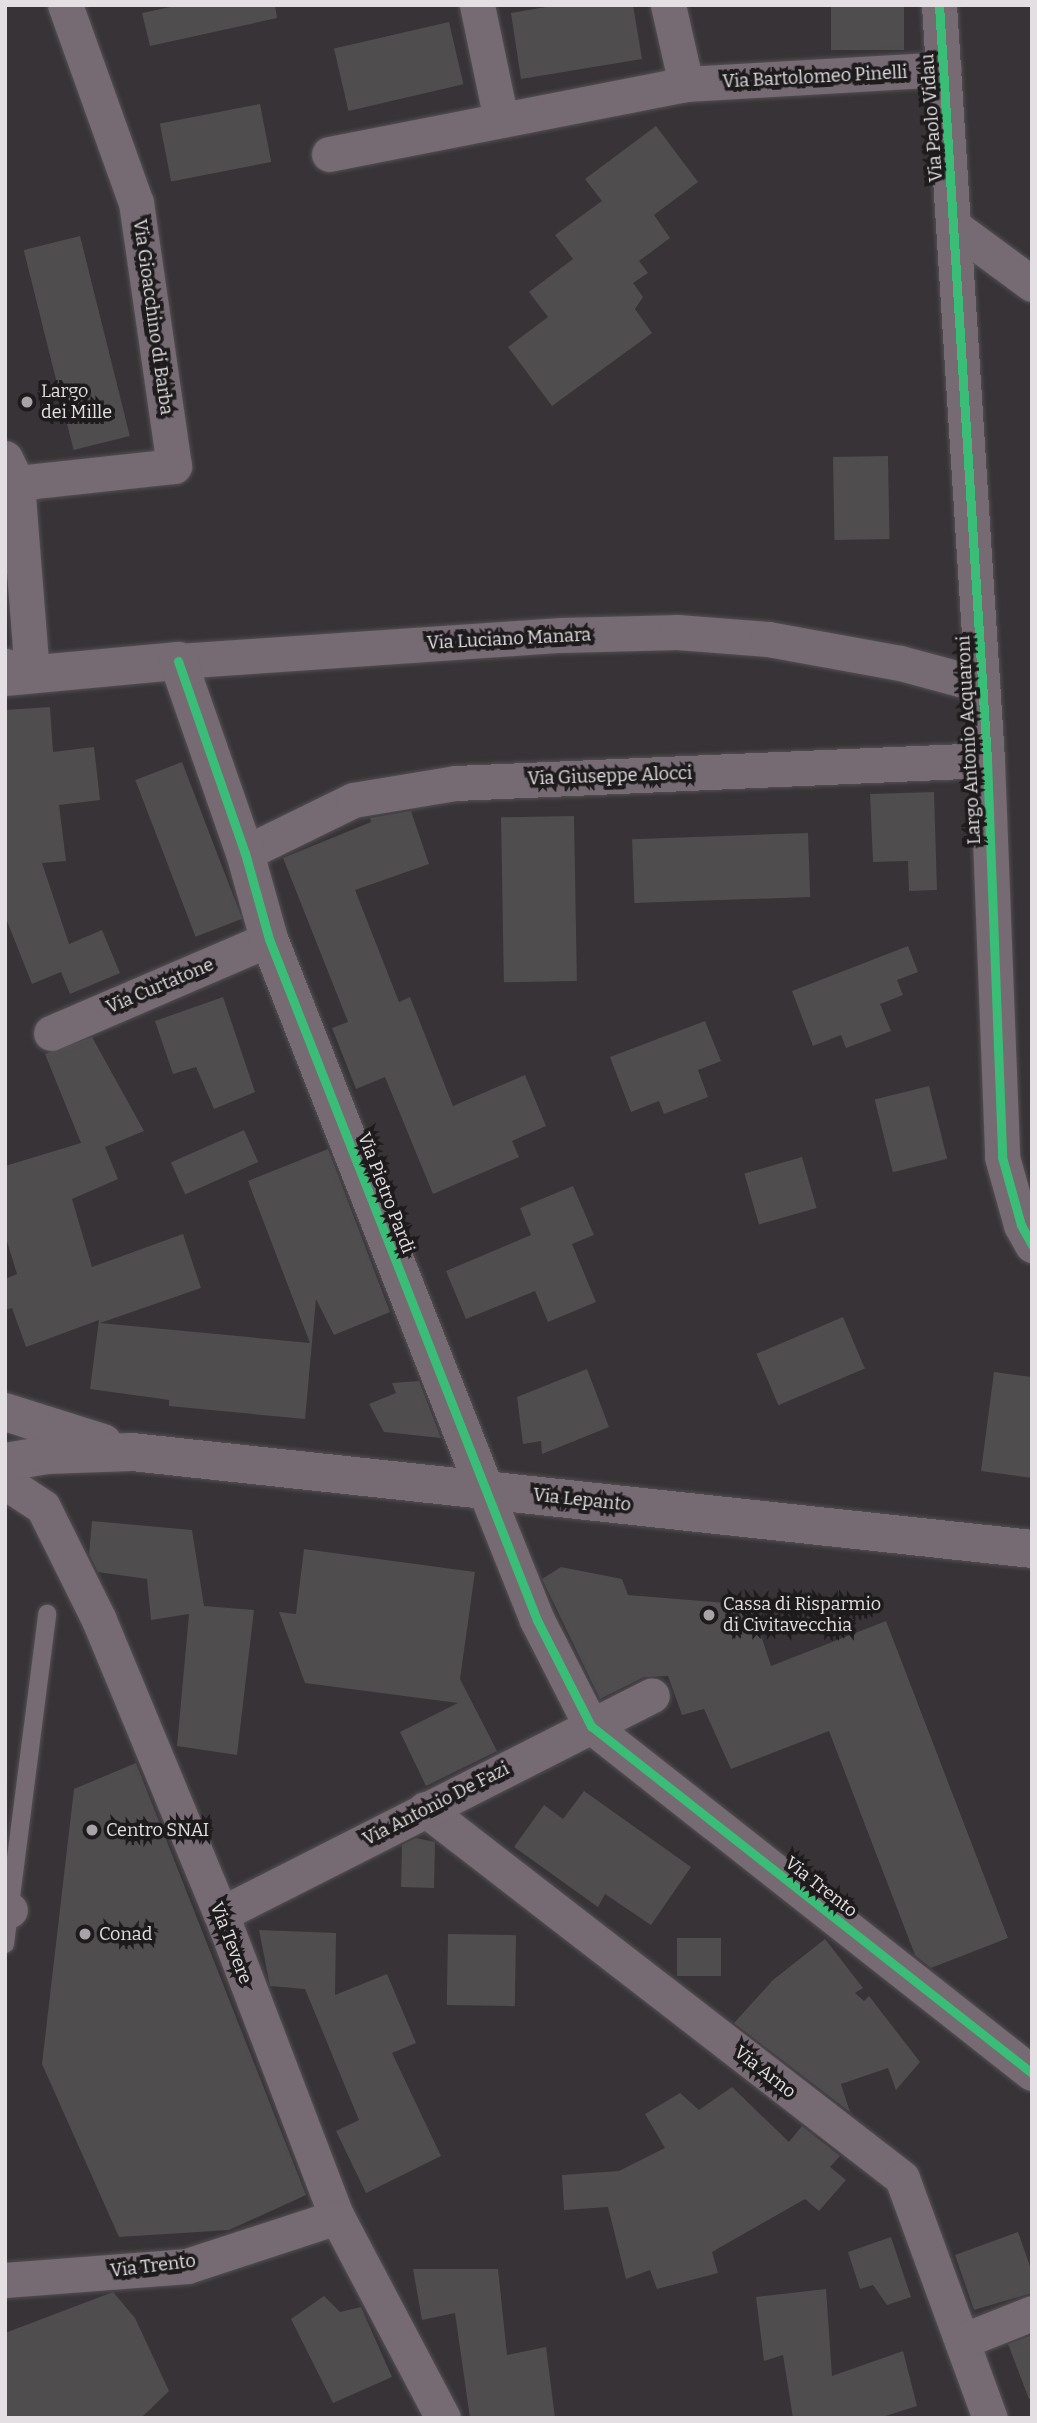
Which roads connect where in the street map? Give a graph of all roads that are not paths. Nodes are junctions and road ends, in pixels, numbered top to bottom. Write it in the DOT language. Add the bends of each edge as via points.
graph roads {
  1 [pos="65,5"];
  2 [pos="477,5"];
  3 [pos="668,5"];
  4 [pos="939,5"];
  5 [pos="944,69"];
  6 [pos="685,84"];
  7 [pos="501,120"];
  8 [pos="329,154"];
  9 [pos="956,228"];
  10 [pos="1032,284"];
  11 [pos="9,478"];
  12 [pos="178,661"];
  13 [pos="14,672"];
  14 [pos="982,685"];
  15 [pos="987,760"];
  16 [pos="245,853"];
  17 [pos="269,939"];
  18 [pos="51,1033"];
  19 [pos="1032,1245"];
  20 [pos="5,1412"];
  21 [pos="5,1449"];
  22 [pos="132,1452"];
  23 [pos="5,1462"];
  24 [pos="5,1482"];
  25 [pos="485,1490"];
  26 [pos="1032,1549"];
  27 [pos="47,1614"];
  28 [pos="652,1695"];
  29 [pos="591,1726"];
  30 [pos="425,1809"];
  31 [pos="7,1909"];
  32 [pos="221,1914"];
  33 [pos="5,1944"];
  34 [pos="1032,2073"];
  35 [pos="337,2217"];
  36 [pos="5,2280"];
  37 [pos="1032,2313"];
  38 [pos="962,2341"];
  39 [pos="428,2384"];
  40 [pos="424,2418"];
  41 [pos="443,2418"];
  42 [pos="990,2418"];
  1 -- 11 [label="street, Via Gioacchino di Barba" via="136,203 174,466"];
  2 -- 7 [label="street"];
  3 -- 6 [label="street"];
  4 -- 5 [label="street, Via Paolo Vidau"];
  5 -- 6 [label="street, Via Bartolomeo Pinelli"];
  5 -- 9 [label="street, Via Paolo Vidau"];
  6 -- 7 [label="street, Via Bartolomeo Pinelli"];
  7 -- 8 [label="street, Via Bartolomeo Pinelli"];
  9 -- 10 [label="street"];
  9 -- 14 [label="street, Largo Antonio Acquaroni"];
  11 -- 13 [label="street"];
  12 -- 13 [label="street, Via Luciano Manara"];
  12 -- 14 [label="street, Via Luciano Manara" via="547,636 677,632 768,639 900,663"];
  12 -- 16 [label="street, Via Pietro Pardi"];
  14 -- 15 [label="street, Largo Antonio Acquaroni"];
  15 -- 16 [label="street, Via Giuseppe Alocci" via="456,783 353,800"];
  15 -- 19 [label="street, Largo Antonio Acquaroni" via="1002,1157 1021,1225"];
  16 -- 17 [label="street, Via Pietro Pardi"];
  17 -- 18 [label="street, Via Curtatone"];
  17 -- 25 [label="street, Via Pietro Pardi"];
  20 -- 21 [label="street"];
  20 -- 22 [label="street, Via Lepanto"];
  22 -- 23 [label="street, Via Lepanto" via="47,1455"];
  22 -- 25 [label="street, Via Lepanto"];
  24 -- 32 [label="street, Via Tevere" via="43,1507 99,1620"];
  25 -- 26 [label="street, Via Lepanto"];
  25 -- 29 [label="street, Via Pietro Pardi" via="537,1620"];
  27 -- 31 [label="lane"];
  28 -- 29 [label="street, Via Antonio De Fazi"];
  29 -- 30 [label="street, Via Antonio De Fazi"];
  29 -- 34 [label="street, Via Trento"];
  30 -- 32 [label="street, Via Antonio De Fazi"];
  30 -- 38 [label="street, Via Arno" via="902,2178"];
  31 -- 33 [label="lane"];
  32 -- 35 [label="street, Via Tevere"];
  35 -- 36 [label="street, Via Trento" via="187,2266"];
  35 -- 39 [label="street, Via Tevere"];
  37 -- 38 [label="street"];
  38 -- 42 [label="street, Via Arno"];
  39 -- 40 [label="street"];
  39 -- 41 [label="street, Via Tevere"];
}
